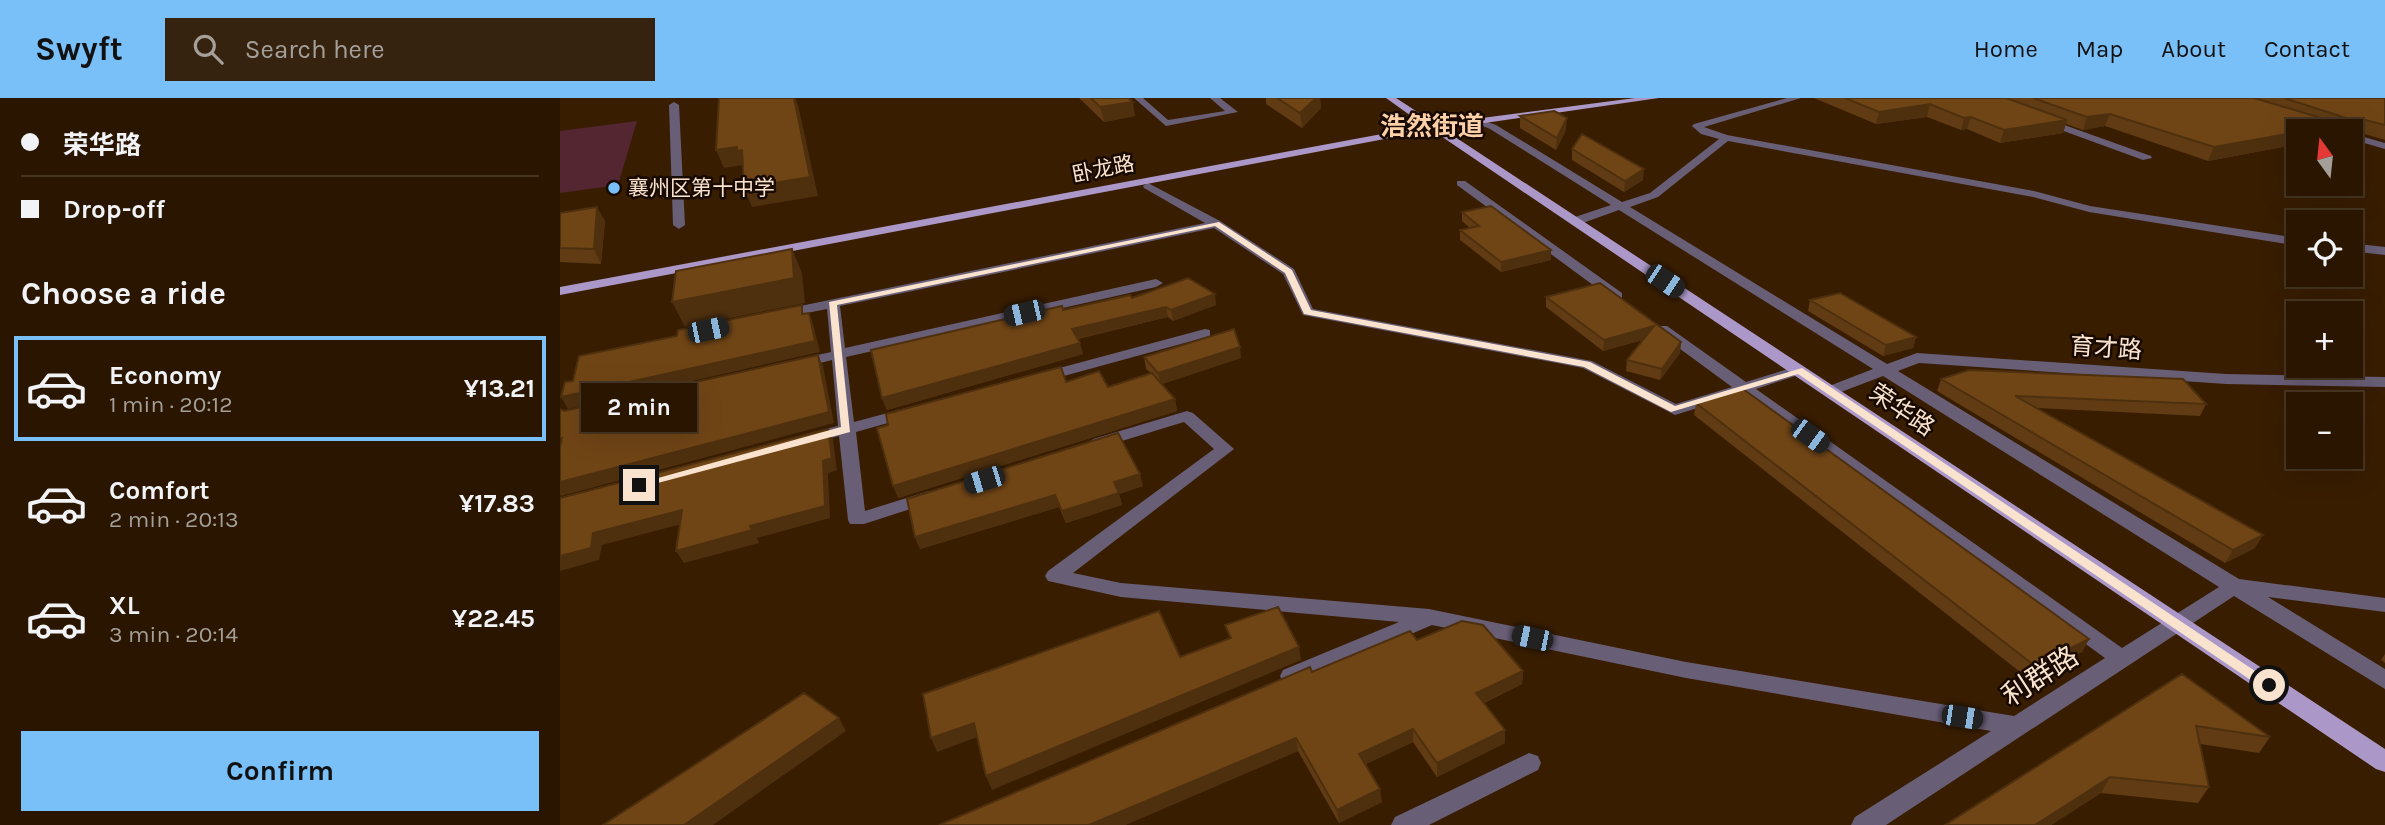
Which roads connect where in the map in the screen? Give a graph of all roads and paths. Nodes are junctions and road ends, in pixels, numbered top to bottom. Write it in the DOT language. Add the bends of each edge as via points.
graph roads {
  1 [pos="1138,98"];
  2 [pos="1214,98"];
  3 [pos="1391,98"];
  4 [pos="1602,98"];
  5 [pos="1655,98"];
  6 [pos="1797,98"];
  7 [pos="674,105"];
  8 [pos="2031,116"];
  9 [pos="1476,121"];
  10 [pos="1430,124"];
  11 [pos="1726,138"];
  12 [pos="2363,140"];
  13 [pos="2385,146"];
  14 [pos="2147,158"];
  15 [pos="1461,183"];
  16 [pos="1148,187"];
  17 [pos="1623,205"];
  18 [pos="1576,221"];
  19 [pos="1216,224"];
  20 [pos="679,225"];
  21 [pos="2286,240"];
  22 [pos="2363,248"];
  23 [pos="2385,251"];
  24 [pos="560,281"];
  25 [pos="1156,283"];
  26 [pos="560,291"];
  27 [pos="833,304"];
  28 [pos="1631,307"];
  29 [pos="766,318"];
  30 [pos="1653,323"];
  31 [pos="1205,333"];
  32 [pos="838,355"];
  33 [pos="785,367"];
  34 [pos="1799,370"];
  35 [pos="1884,371"];
  36 [pos="2385,382"];
  37 [pos="1019,383"];
  38 [pos="1742,388"];
  39 [pos="1830,391"];
  40 [pos="926,408"];
  41 [pos="846,429"];
  42 [pos="795,443"];
  43 [pos="1081,449"];
  44 [pos="949,491"];
  45 [pos="2235,586"];
  46 [pos="2385,605"];
  47 [pos="1429,617"];
  48 [pos="2176,623"];
  49 [pos="2122,659"];
  50 [pos="2385,680"];
  51 [pos="1275,683"];
  52 [pos="2017,726"];
  53 [pos="2385,762"];
  54 [pos="1529,763"];
  55 [pos="1404,825"];
  56 [pos="1864,825"];
  1 -- 2 [label="street" via="1166,123 1233,112"];
  3 -- 10 [label="main road, 荣华路"];
  4 -- 10 [label="main road, 卧龙路"];
  5 -- 9 [label="main road, 卧龙路"];
  6 -- 11 [label="street" via="1697,126"];
  7 -- 20 [label="street"];
  8 -- 14 [label="street"];
  9 -- 10 [label="main road, 卧龙路"];
  9 -- 17 [label="street"];
  10 -- 18 [label="main road, 荣华路"];
  10 -- 24 [label="main road, 卧龙路"];
  10 -- 26 [label="main road, 卧龙路"];
  11 -- 17 [label="street" via="1654,195"];
  11 -- 21 [label="street" via="2035,194 2089,209"];
  12 -- 13 [label="street"];
  15 -- 28 [label="street"];
  16 -- 19 [label="street"];
  17 -- 18 [label="street"];
  17 -- 35 [label="street"];
  18 -- 34 [label="main road, 荣华路"];
  19 -- 27 [label="street"];
  19 -- 38 [label="street" via="1289,272 1308,312 1587,364 1675,410"];
  22 -- 23 [label="street"];
  25 -- 32 [label="street"];
  27 -- 29 [label="street"];
  27 -- 32 [label="street"];
  30 -- 38 [label="street"];
  31 -- 37 [label="street"];
  32 -- 33 [label="street"];
  32 -- 41 [label="street"];
  34 -- 38 [label="street"];
  34 -- 39 [label="main road, 荣华路"];
  35 -- 36 [label="street, 育才路" via="1917,358 2226,379"];
  35 -- 39 [label="street, 育才路"];
  35 -- 45 [label="street"];
  38 -- 49 [label="street"];
  39 -- 48 [label="main road, 荣华路"];
  40 -- 41 [label="street"];
  41 -- 42 [label="street"];
  41 -- 44 [label="street" via="857,520"];
  43 -- 47 [label="street" via="1187,416 1225,449 1055,576 1121,590"];
  45 -- 46 [label="street"];
  45 -- 48 [label="street, 利群路"];
  45 -- 50 [label="street"];
  47 -- 51 [label="street"];
  47 -- 52 [label="street" via="1686,670"];
  48 -- 49 [label="street, 利群路"];
  48 -- 53 [label="main road, 荣华路"];
  49 -- 52 [label="street, 利群路"];
  52 -- 56 [label="street, 利群路"];
  54 -- 55 [label="street"];
}
